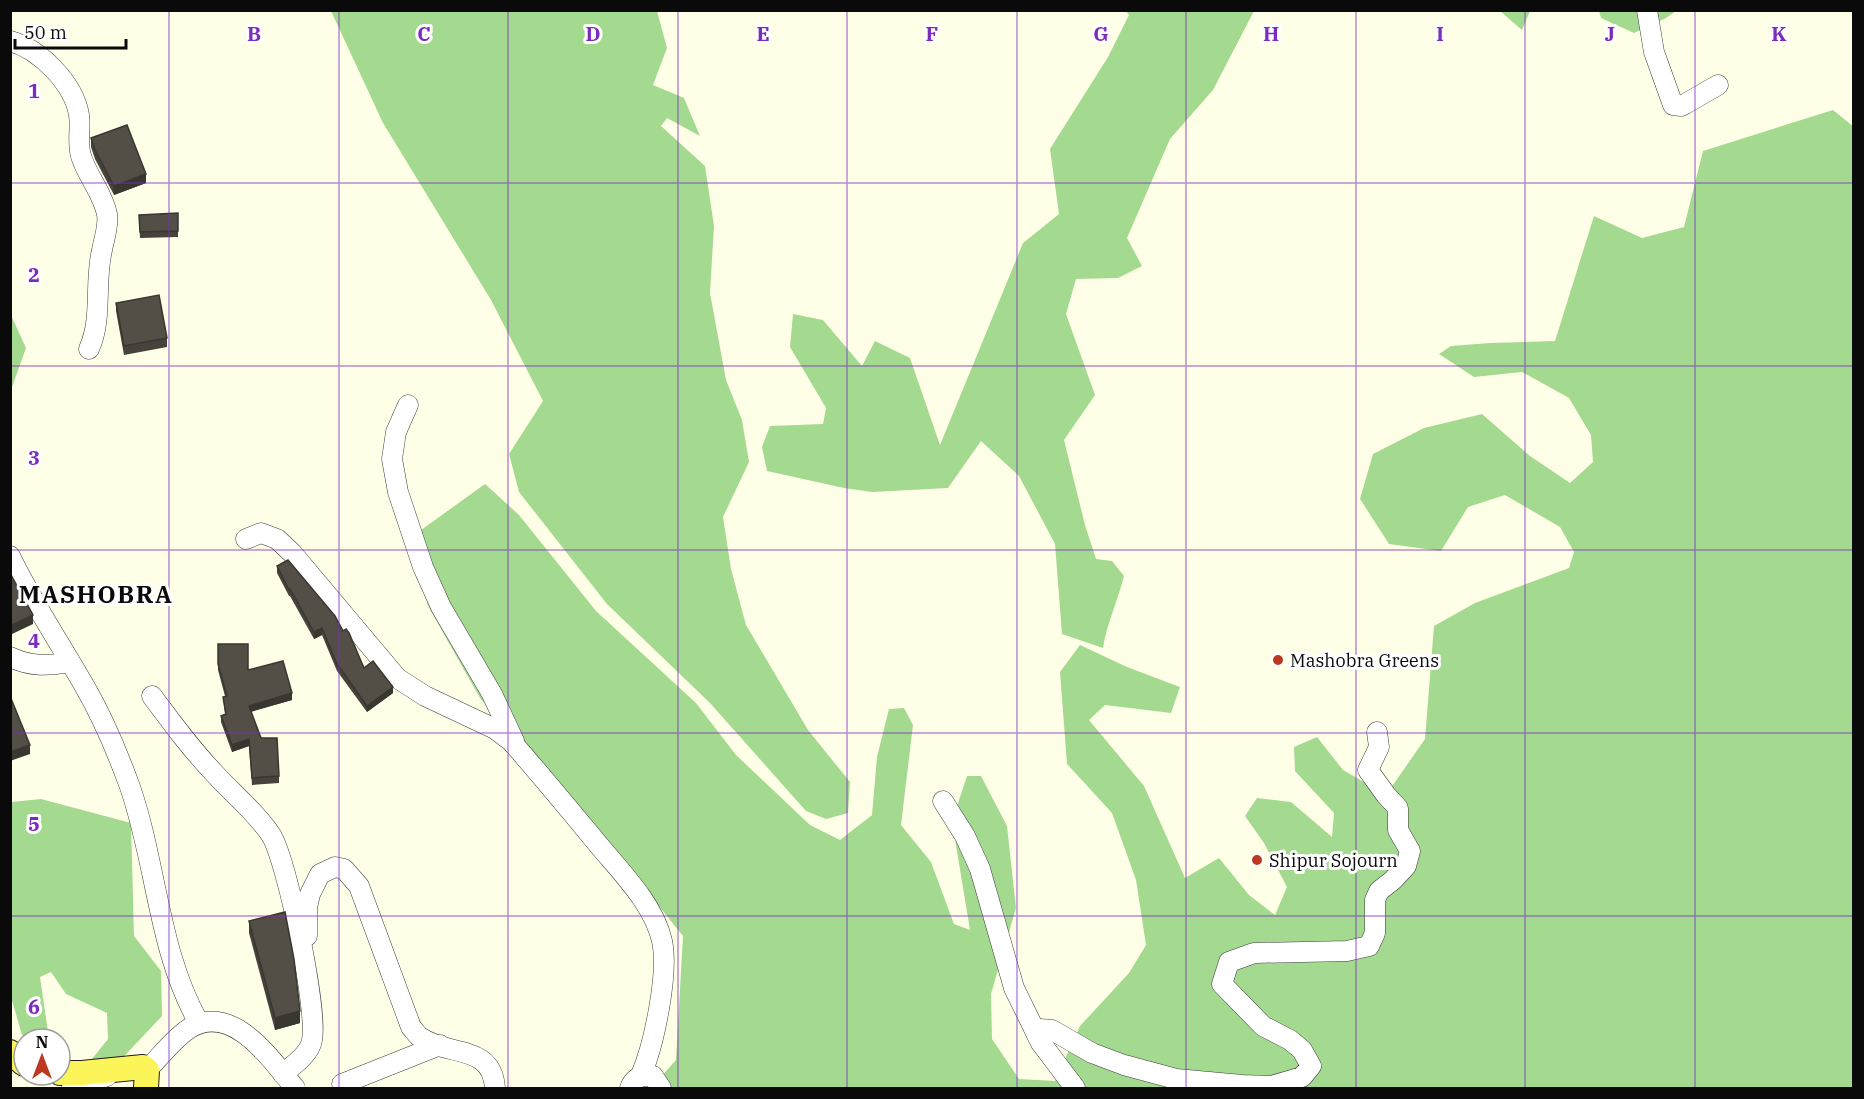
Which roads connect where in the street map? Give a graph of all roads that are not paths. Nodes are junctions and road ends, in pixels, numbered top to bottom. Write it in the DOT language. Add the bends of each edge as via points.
graph roads {
  1 [pos="1647,10"];
  2 [pos="10,41"];
  3 [pos="1718,85"];
  4 [pos="89,350"];
  5 [pos="408,405"];
  6 [pos="246,539"];
  7 [pos="10,556"];
  8 [pos="10,657"];
  9 [pos="70,662"];
  10 [pos="152,696"];
  11 [pos="1377,732"];
  12 [pos="516,747"];
  13 [pos="943,801"];
  14 [pos="307,974"];
  15 [pos="199,1023"];
  16 [pos="1038,1035"];
  17 [pos="440,1045"];
  18 [pos="72,1073"];
  19 [pos="142,1075"];
  20 [pos="289,1081"];
  21 [pos="635,1082"];
  22 [pos="342,1084"];
  23 [pos="72,1089"];
  24 [pos="495,1089"];
  25 [pos="661,1089"];
  26 [pos="1075,1089"];
  1 -- 3 [label="street" via="1654,52 1673,105 1681,106"];
  2 -- 4 [label="street" via="41,56 74,99 79,114 81,154 104,202 108,218 97,273 96,329"];
  5 -- 12 [label="street" via="396,432 392,459 401,504 441,607 492,694"];
  6 -- 12 [label="street" via="261,533 278,539 397,678 425,696 495,729"];
  7 -- 9 [label="street"];
  8 -- 9 [label="street" via="37,665"];
  9 -- 15 [label="street" via="103,722 129,786 166,935 186,1001"];
  10 -- 14 [label="street" via="213,773 272,836 286,874"];
  11 -- 16 [label="street" via="1379,747 1368,770 1398,808 1398,831 1410,851 1406,866 1379,891 1375,900 1375,933 1369,946 1347,951 1254,953 1229,962 1222,984 1263,1026 1302,1050 1311,1066 1302,1077 1271,1086 1176,1079 1092,1053 1052,1030 1040,1029"];
  12 -- 21 [label="street" via="654,916 662,942 663,976 653,1041"];
  13 -- 16 [label="street" via="980,869 1014,988"];
  14 -- 17 [label="street" via="310,894 320,874 335,867 344,869 359,886 411,1027 421,1038"];
  14 -- 20 [label="street" via="312,1040"];
  15 -- 19 [label="street"];
  15 -- 20 [label="street" via="219,1022 241,1031 261,1047"];
  16 -- 26 [label="street"];
  17 -- 22 [label="street"];
  17 -- 24 [label="street" via="483,1060 491,1071"];
  18 -- 19 [label="main road"];
  19 -- 23 [label="street"];
  21 -- 25 [label="street" via="653,1076"];
}
